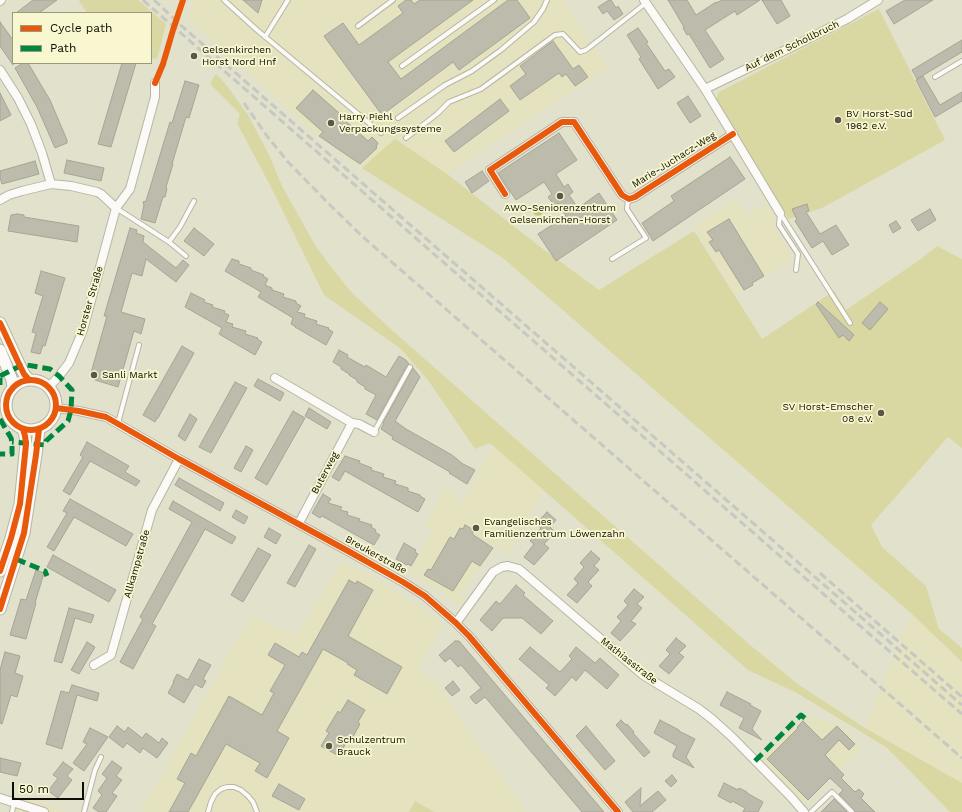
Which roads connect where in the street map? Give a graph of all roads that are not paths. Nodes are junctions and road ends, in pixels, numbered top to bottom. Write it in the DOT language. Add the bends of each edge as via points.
graph roads {
  1 [pos="224,0"];
  2 [pos="288,0"];
  3 [pos="393,0"];
  4 [pos="494,0"];
  5 [pos="547,0"];
  6 [pos="878,0"];
  7 [pos="645,2"];
  8 [pos="358,26"];
  9 [pos="265,37"];
  10 [pos="962,61"];
  11 [pos="402,66"];
  12 [pos="0,70"];
  13 [pos="935,77"];
  14 [pos="155,83"];
  15 [pos="705,88"];
  16 [pos="398,118"];
  17 [pos="381,133"];
  18 [pos="733,134"];
  19 [pos="406,138"];
  20 [pos="51,184"];
  21 [pos="505,194"];
  22 [pos="628,199"];
  23 [pos="0,200"];
  24 [pos="194,201"];
  25 [pos="116,208"];
  26 [pos="780,213"];
  27 [pos="169,242"];
  28 [pos="186,256"];
  29 [pos="612,259"];
  30 [pos="796,270"];
  31 [pos="0,323"];
  32 [pos="850,323"];
  33 [pos="139,344"];
  34 [pos="0,350"];
  35 [pos="410,367"];
  36 [pos="274,378"];
  37 [pos="29,380"];
  38 [pos="13,387"];
  39 [pos="49,387"];
  40 [pos="56,408"];
  41 [pos="352,423"];
  42 [pos="118,424"];
  43 [pos="23,429"];
  44 [pos="39,429"];
  45 [pos="374,432"];
  46 [pos="179,459"];
  47 [pos="298,523"];
  48 [pos="0,571"];
  49 [pos="0,610"];
  50 [pos="456,623"];
  51 [pos="94,665"];
  52 [pos="101,757"];
  53 [pos="0,798"];
  54 [pos="14,802"];
  55 [pos="12,812"];
  56 [pos="44,812"];
  57 [pos="84,812"];
  58 [pos="208,812"];
  59 [pos="257,812"];
  60 [pos="618,812"];
  61 [pos="804,812"];
  62 [pos="811,812"];
  63 [pos="852,812"];
  1 -- 9 [label="lane"];
  2 -- 9 [label="lane"];
  3 -- 8 [label="lane"];
  4 -- 11 [label="lane"];
  5 -- 16 [label="lane" via="534,22 501,50"];
  6 -- 15 [label="street, Auf dem Schollbruch" via="820,33"];
  7 -- 15 [label="street"];
  7 -- 19 [label="lane" via="586,50 580,52 563,34 555,35 481,89 449,102 438,114"];
  9 -- 17 [label="lane"];
  10 -- 13 [label="lane"];
  12 -- 20 [label="street" via="31,124"];
  14 -- 25 [label="street" via="155,97 130,189"];
  15 -- 18 [label="street"];
  18 -- 22 [label="street, Marie-Juchacz-Weg" via="640,194"];
  18 -- 26 [label="street"];
  20 -- 23 [label="street" via="9,195"];
  20 -- 25 [label="street" via="97,192"];
  21 -- 22 [label="street, Marie-Juchacz-Weg" via="490,170 562,122 574,122 622,195"];
  22 -- 29 [label="lane" via="627,209 646,238"];
  24 -- 27 [label="lane"];
  25 -- 27 [label="lane"];
  25 -- 39 [label="street, Horster Straße" via="83,330 69,363"];
  26 -- 30 [label="lane" via="779,225 798,254"];
  26 -- 32 [label="lane"];
  27 -- 28 [label="lane"];
  31 -- 37 [label="main road"];
  33 -- 42 [label="lane"];
  34 -- 38 [label="main road"];
  35 -- 45 [label="lane"];
  36 -- 41 [label="street"];
  37 -- 38 [label="main road"];
  37 -- 39 [label="main road" via="40,381"];
  38 -- 43 [label="main road" via="7,396 6,412 15,425"];
  39 -- 40 [label="main road" via="56,399"];
  40 -- 42 [label="street, Breukerstraße" via="106,417"];
  40 -- 44 [label="main road" via="51,421"];
  41 -- 45 [label="street"];
  41 -- 47 [label="street, Buterweg"];
  42 -- 46 [label="street, Breukerstraße"];
  43 -- 44 [label="main road"];
  43 -- 48 [label="main road" via="26,444 20,504"];
  44 -- 49 [label="main road" via="24,533"];
  46 -- 47 [label="street, Breukerstraße"];
  46 -- 51 [label="street, Allkampstraße" via="152,510 111,655"];
  47 -- 50 [label="street, Breukerstraße" via="403,582 425,596"];
  50 -- 60 [label="street, Breukerstraße"];
  50 -- 61 [label="street, Mathiasstraße" via="493,572 508,566 519,569 643,675 712,719"];
  52 -- 57 [label="lane" via="94,770"];
  53 -- 54 [label="street"];
  54 -- 55 [label="lane"];
  54 -- 56 [label="street"];
  58 -- 59 [label="lane" via="215,794 227,787 241,790 253,802"];
  62 -- 63 [label="lane" via="832,792"];
}
